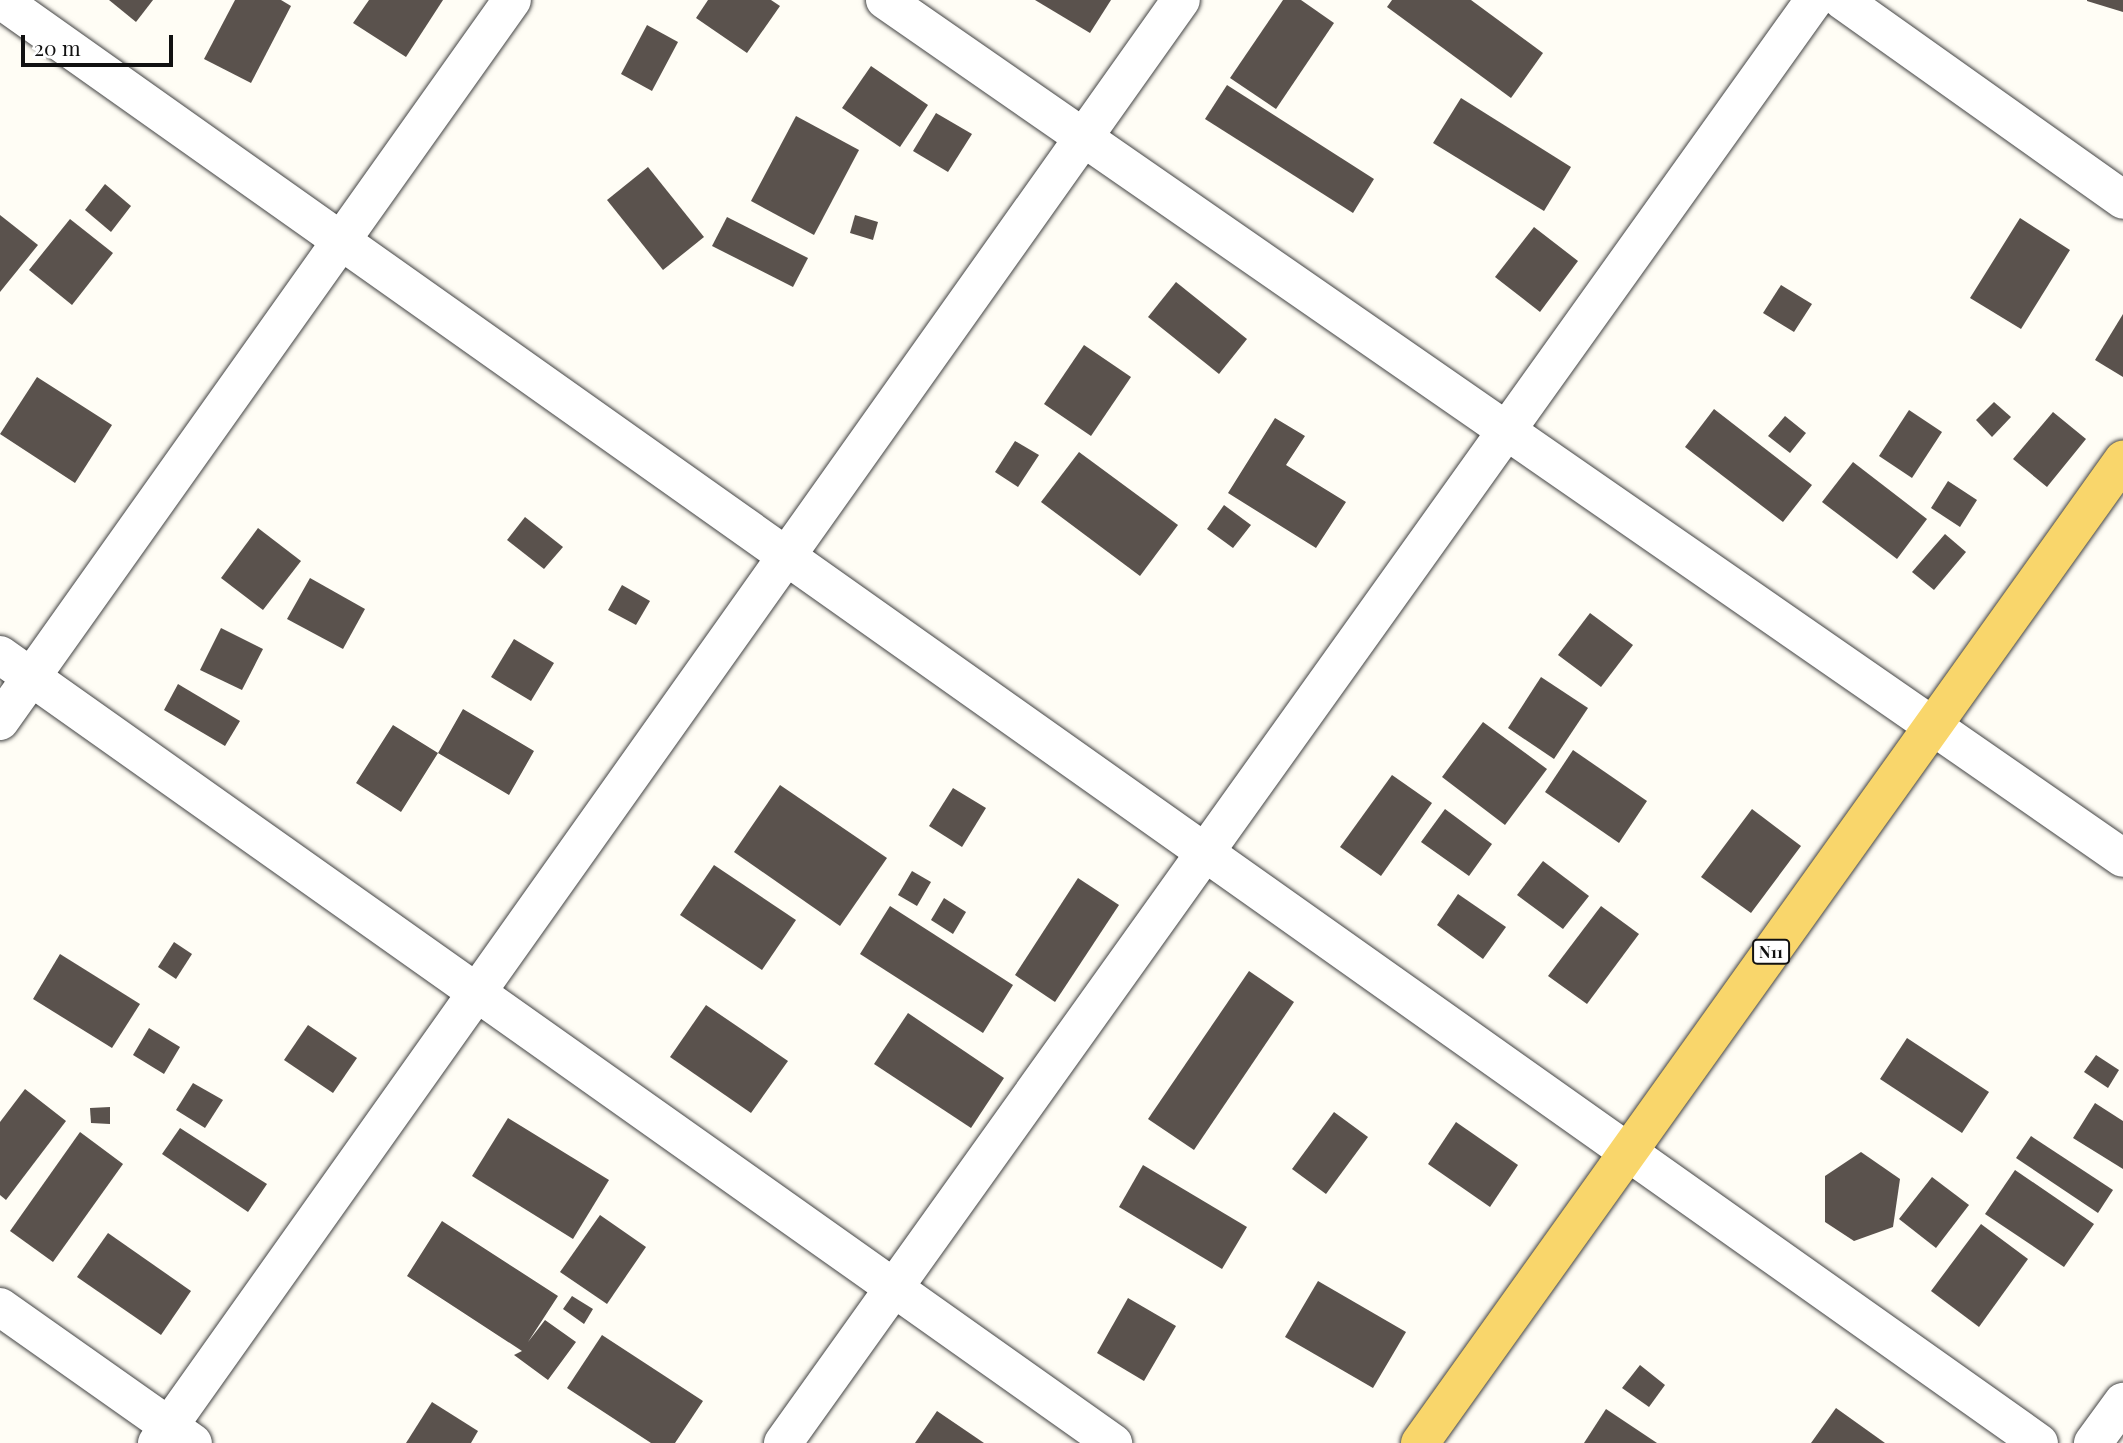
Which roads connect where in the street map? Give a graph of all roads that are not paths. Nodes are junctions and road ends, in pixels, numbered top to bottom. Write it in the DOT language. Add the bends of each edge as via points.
graph roads {
  1 [pos="1,0"];
  2 [pos="512,0"];
  3 [pos="885,0"];
  4 [pos="1181,0"];
  5 [pos="1814,0"];
  6 [pos="1842,0"];
  7 [pos="1084,138"];
  8 [pos="2123,200"];
  9 [pos="341,241"];
  10 [pos="1506,430"];
  11 [pos="2123,460"];
  12 [pos="787,557"];
  13 [pos="0,655"];
  14 [pos="31,677"];
  15 [pos="0,721"];
  16 [pos="1933,726"];
  17 [pos="1205,853"];
  18 [pos="2123,858"];
  19 [pos="477,993"];
  20 [pos="1628,1152"];
  21 [pos="894,1288"];
  22 [pos="0,1307"];
  23 [pos="2123,1402"];
  24 [pos="173,1437"];
  25 [pos="783,1443"];
  26 [pos="1113,1443"];
  27 [pos="1420,1443"];
  28 [pos="2039,1443"];
  29 [pos="2093,1443"];
  1 -- 9 [label="street"];
  2 -- 9 [label="street"];
  3 -- 7 [label="street"];
  4 -- 7 [label="street"];
  5 -- 10 [label="street"];
  6 -- 8 [label="street"];
  7 -- 10 [label="street"];
  7 -- 12 [label="street"];
  9 -- 12 [label="street"];
  9 -- 14 [label="street"];
  10 -- 16 [label="street"];
  10 -- 17 [label="street"];
  11 -- 16 [label="main road, N11"];
  12 -- 17 [label="street"];
  12 -- 19 [label="street"];
  13 -- 14 [label="street"];
  14 -- 15 [label="street"];
  14 -- 19 [label="street"];
  16 -- 18 [label="street"];
  16 -- 20 [label="main road, N11"];
  17 -- 20 [label="street"];
  17 -- 21 [label="street"];
  19 -- 21 [label="street"];
  19 -- 24 [label="street"];
  20 -- 27 [label="main road, N11"];
  20 -- 28 [label="street"];
  21 -- 25 [label="street"];
  21 -- 26 [label="street"];
  22 -- 24 [label="street"];
  23 -- 29 [label="street"];
}
